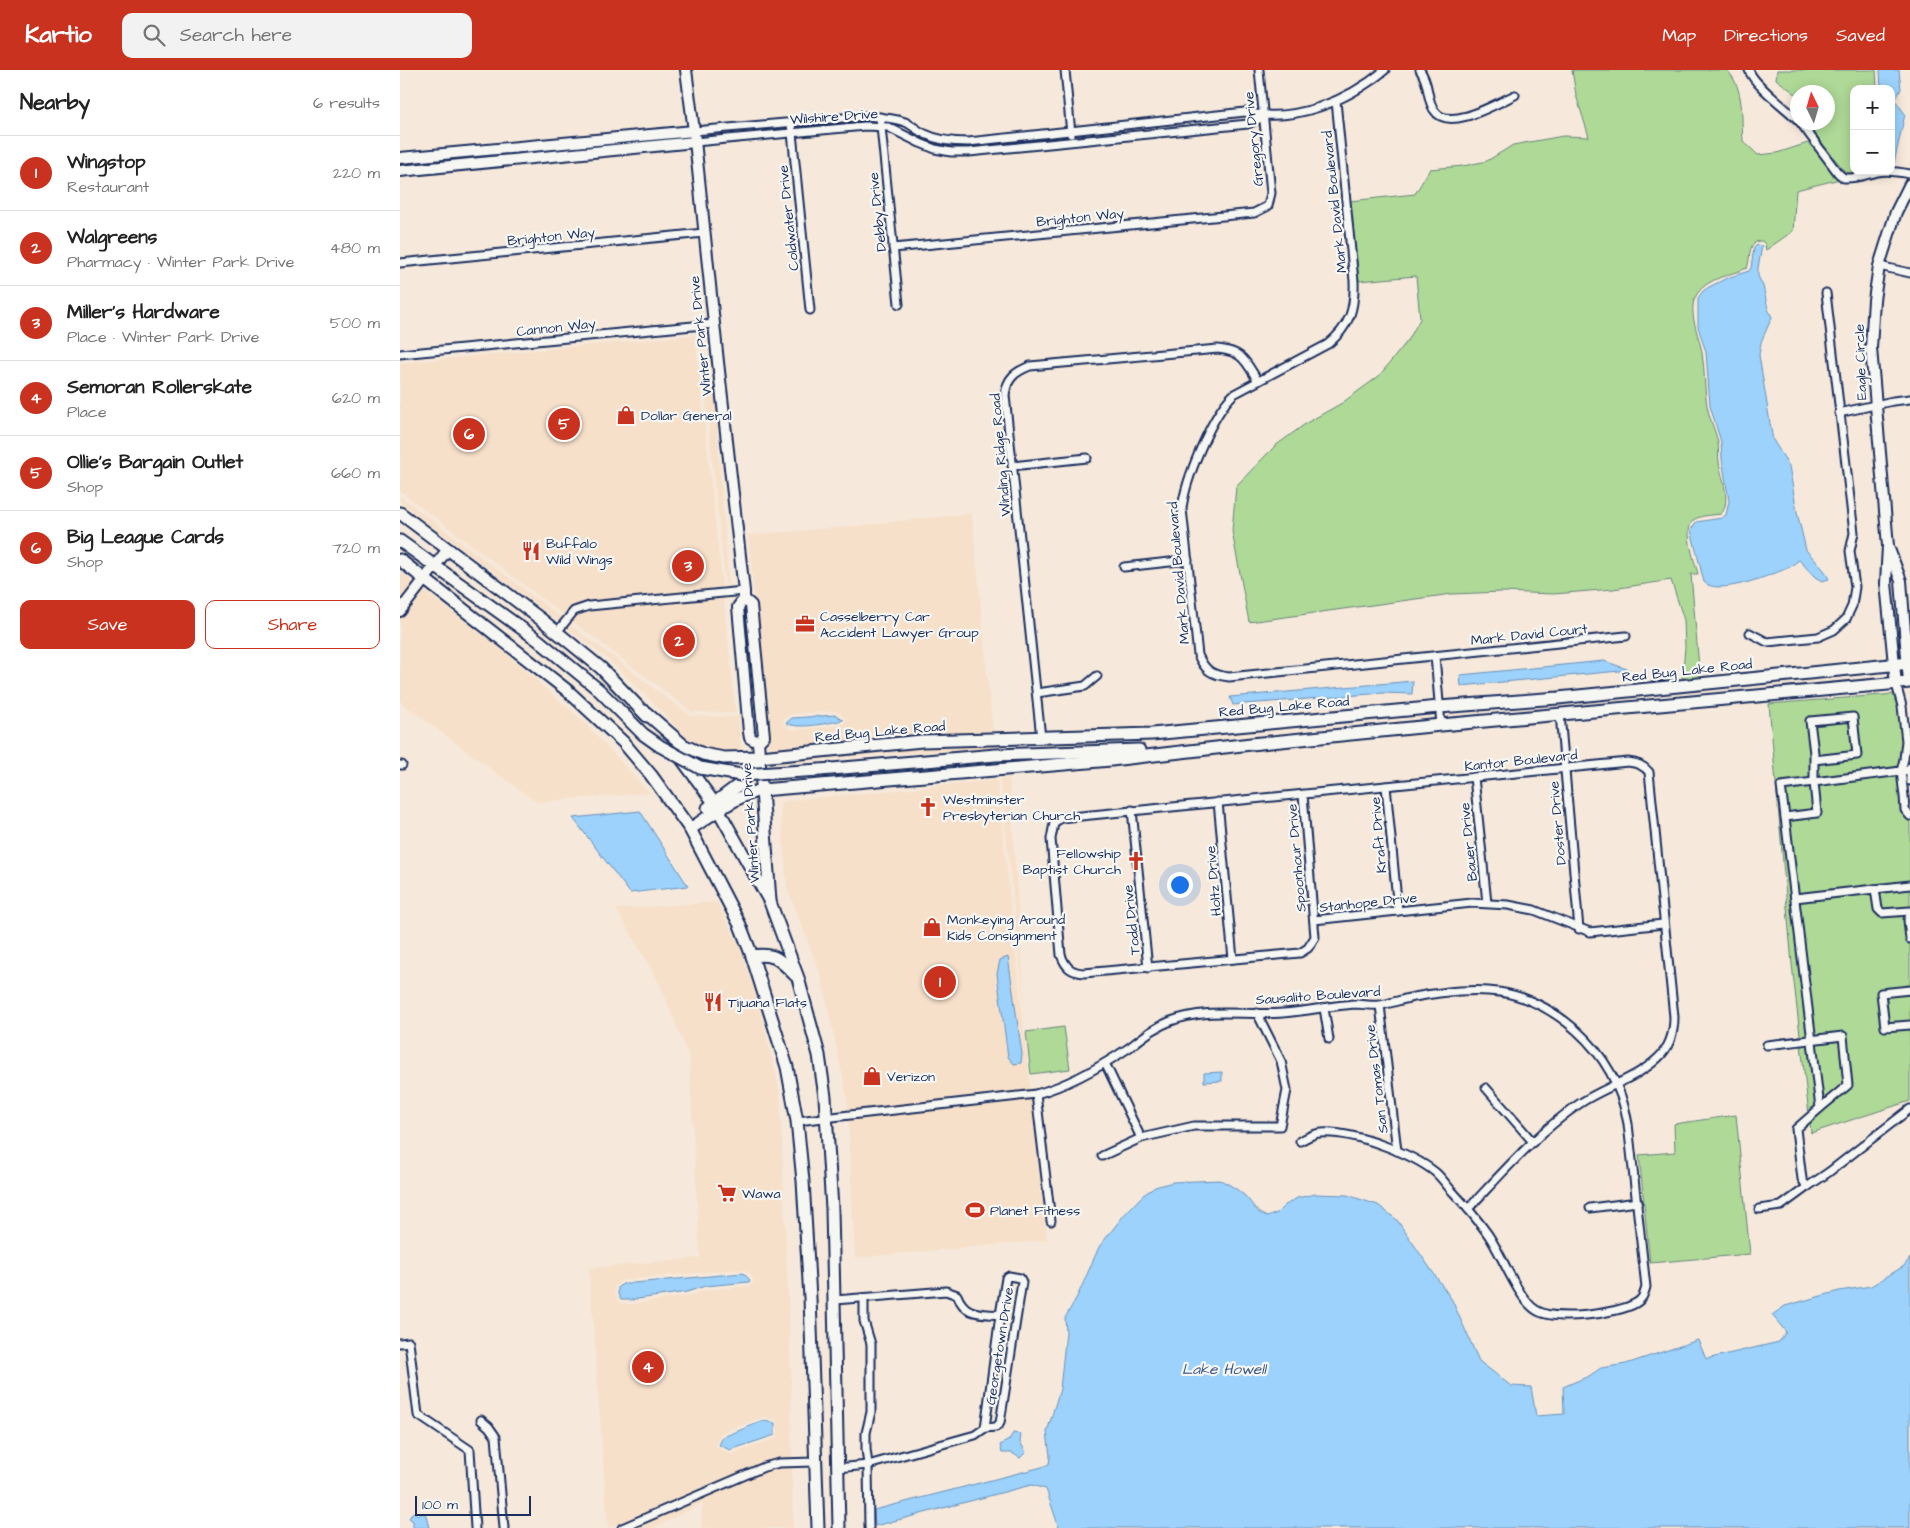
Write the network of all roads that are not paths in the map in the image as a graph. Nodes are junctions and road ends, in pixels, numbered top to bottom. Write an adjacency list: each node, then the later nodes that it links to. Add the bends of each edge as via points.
1 (686, 70): 16 (street, Winter Park Drive)
2 (1065, 70): 14 (street)
3 (1258, 70): 10 (street, Gregory Drive)
4 (1385, 70): 8 (street, Wilshire Drive)
5 (1420, 70): 7 (street, via 1434,110 1451,120)
6 (1749, 70): 9 (street, via 1751,77)
7 (1515, 95)
8 (1336, 100): 10 (street, Wilshire Drive, via 1294,114); 39 (street, Mark David Boulevard, via 1354,281 1351,312 1340,334 1328,344)
9 (1790, 113)
10 (1263, 116): 14 (street, Wilshire Drive, via 1245,112); 19 (street, Wilshire Drive, via 1248,124); 28 (street, Gregory Drive, via 1271,193)
11 (880, 117): 12 (street, Wilshire Drive); 13 (street, Debby Drive); 14 (street, Wilshire Drive, via 908,123 924,134 952,142)
12 (791, 123): 16 (street, Wilshire Drive); 17 (street, Coldwater Drive)
13 (880, 127): 17 (street, Wilshire Drive); 19 (street, Wilshire Drive, via 888,127 920,143 951,152); 30 (street, Debby Drive)
14 (1071, 130): 19 (street)
15 (1806, 130): 26 (street, via 1844,178 1864,177 1877,172)
16 (694, 131): 18 (street, Wilshire Drive); 20 (street, Winter Park Drive)
17 (792, 133): 20 (street, Wilshire Drive); 36 (street, Coldwater Drive)
18 (584, 140): 21 (street); 22 (street, Wilshire Drive)
19 (1072, 141)
20 (695, 142): 21 (street, Wilshire Drive); 29 (street, Winter Park Drive)
21 (586, 153): 24 (street, Wilshire Drive)
22 (418, 156): 23 (street, Wilshire Drive); 24 (street)
23 (400, 158)
24 (420, 170): 25 (street, Wilshire Drive)
25 (400, 172)
26 (1910, 174)
27 (1910, 184): 32 (street, Eagle Circle, via 1896,212)
28 (1268, 206): 30 (street, Brighton Way, via 1254,213)
29 (704, 233): 31 (street, Brighton Way); 37 (street, Winter Park Drive)
30 (893, 248): 35 (street, Debby Drive)
31 (400, 263)
32 (1880, 266): 33 (street); 41 (street, Eagle Circle, via 1872,322 1871,366)
33 (1910, 273)
34 (1826, 293): 42 (street)
35 (899, 304)
36 (810, 310)
37 (714, 324): 38 (street, Cannon Way); 54 (street, Winter Park Drive)
38 (400, 354)
39 (1258, 381): 44 (street, Winding Ridge Road, via 1238,354 1218,349 1030,366 1012,376 1005,395); 50 (street, Mark David Boulevard, via 1224,403 1184,493 1182,509)
40 (1910, 399): 41 (street)
41 (1875, 404): 42 (street); 47 (street, Eagle Circle)
42 (1839, 413): 57 (street, via 1854,533 1850,551 1855,587 1852,606 1846,619 1834,630 1818,637 1767,642)
43 (1087, 458): 44 (street)
44 (1012, 466): 66 (street, Winding Ridge Road)
45 (400, 513): 48 (main road)
46 (400, 541): 51 (main road)
47 (1888, 546): 60 (street, Eagle Circle, via 1901,581); 61 (street, Eagle Circle, via 1886,583)
48 (448, 549): 51 (street); 56 (main road)
49 (400, 560): 53 (main road)
50 (1188, 560): 52 (street); 59 (street, Mark David Boulevard, via 1198,655 1207,671 1216,675 1229,677)
51 (436, 565): 53 (street); 72 (main road, bridge, via 538,640 599,690 643,734 700,768 742,775 987,756)
52 (1124, 567)
53 (425, 579): 55 (street); 88 (main road, via 568,691 629,749)
54 (744, 595): 56 (street, via 589,606 574,611); 73 (street, Winter Park Drive, via 738,607 743,673 750,738 758,742)
55 (400, 611)
56 (557, 632): 68 (main road, via 602,668)
57 (1750, 633)
58 (1626, 636): 59 (street, Mark David Court)
59 (1434, 656): 67 (street)
60 (1908, 663): 61 (main road, Red Bug Lake Road); 64 (street, Eagle Circle)
61 (1894, 665): 63 (street, Eagle Circle); 65 (main road, Red Bug Lake Road)
62 (1097, 676): 66 (street, via 1085,686)
63 (1896, 684): 64 (main road); 69 (main road); 76 (street, via 1902,706)
64 (1910, 684)
65 (1662, 688): 67 (main road, Red Bug Lake Road); 69 (main road, via 1652,694 1576,702)
66 (1037, 694): 71 (street, Winding Ridge Road)
67 (1439, 707): 70 (street); 71 (main road, Red Bug Lake Road, via 1152,734)
68 (644, 712): 73 (main road, Red Bug Lake Road, via 683,745 704,754 724,758); 84 (main road)
69 (1560, 714): 70 (main road); 75 (street, Doster Drive)
70 (1441, 725): 72 (main road)
71 (1041, 738): 73 (main road, Red Bug Lake Road, via 922,741)
72 (1251, 744): 81 (main road, via 1111,760)
73 (760, 757): 81 (street, Winter Park Drive); 84 (main road, via 740,784)
74 (1814, 760): 74 (street, via 1810,721 1853,717 1857,755); 79 (street)
75 (1564, 769): 77 (street, Kantor Boulevard); 97 (street, Kantor Boulevard, via 1628,762 1644,766 1649,772); 98 (street, Doster Drive)
76 (1907, 769): 78 (street); 79 (street); 86 (street, via 1905,810)
77 (1474, 777): 80 (street, Kantor Boulevard); 93 (street, Bauer Drive)
78 (1910, 781)
79 (1814, 782): 87 (street, via 1817,813); 87 (street, via 1781,786)
80 (1386, 786): 82 (street, Kantor Boulevard); 94 (street, Kraft Drive)
81 (762, 790): 84 (main road); 92 (main road, Winter Park Drive)
82 (1303, 795): 83 (street, Kantor Boulevard); 96 (street, Spoonhour Drive)
83 (1218, 802): 85 (street, Kantor Boulevard); 101 (street, Holtz Drive)
84 (716, 807): 88 (main road); 92 (main road)
85 (1132, 810): 102 (street, Todd Drive); 103 (street, Kantor Boulevard, via 1071,815 1054,823 1051,839 1062,955)
86 (1910, 816)
87 (1785, 817): 91 (street)
88 (688, 826): 100 (main road, via 722,887)
89 (1910, 885): 90 (street)
90 (1875, 889): 91 (street); 95 (street, via 1878,909 1882,913)
91 (1795, 898): 111 (street)
92 (770, 902): 104 (main road)
93 (1488, 904): 94 (street, Stanhope Drive); 98 (street, Stanhope Drive, via 1534,910)
94 (1398, 911): 96 (street, Stanhope Drive)
95 (1910, 913): 99 (street)
96 (1314, 920): 101 (street, Stanhope Drive, via 1315,937 1312,944 1300,953)
97 (1664, 924): 98 (street, Stanhope Drive, via 1590,932); 114 (street, Kantor Boulevard, via 1674,1017 1671,1038 1660,1058)
98 (1579, 928)
99 (1910, 939)
100 (752, 956): 104 (main road, via 768,954); 120 (main road, via 787,1067)
101 (1233, 959): 102 (street, Stanhope Drive)
102 (1148, 968): 103 (street, Stanhope Drive, via 1084,973)
103 (1068, 969)
104 (798, 978): 119 (main road, via 819,1055)
105 (1910, 990): 109 (street, via 1881,993 1885,1027)
106 (1380, 1005): 107 (street, Sausalito Boulevard); 114 (street, Sausalito Boulevard, via 1469,990 1527,998 1591,1043); 124 (street, San Tomas Drive)
107 (1324, 1008): 108 (street, Sausalito Boulevard); 110 (street)
108 (1257, 1013): 113 (street, Sausalito Boulevard, via 1191,1014 1147,1033); 121 (street, via 1281,1061 1287,1090 1280,1126 1194,1126)
109 (1910, 1025)
110 (1329, 1039)
111 (1811, 1040): 112 (street); 117 (street); 117 (street, via 1842,1036 1848,1085)
112 (1768, 1045)
113 (1105, 1063): 116 (street, Sausalito Boulevard, via 1054,1089); 121 (street)
114 (1616, 1084): 123 (street, Kantor Boulevard, via 1581,1103); 127 (street, Sausalito Boulevard, via 1625,1103)
115 (1486, 1088): 123 (street)
116 (1036, 1094): 119 (street, Sausalito Boulevard); 131 (street)
117 (1820, 1108): 126 (street, via 1796,1129 1802,1179)
118 (1910, 1109): 126 (street)
119 (827, 1117): 120 (street, Sausalito Boulevard); 133 (main road)
120 (797, 1121): 138 (main road, via 810,1298)
121 (1141, 1138): 125 (street)
122 (1300, 1141): 124 (street, via 1320,1133 1369,1141)
123 (1533, 1142): 129 (street, Kantor Boulevard)
124 (1397, 1151): 129 (street, via 1436,1173)
125 (1102, 1156)
126 (1808, 1187): 130 (street, via 1781,1206)
127 (1638, 1202): 128 (street); 129 (street, Sausalito Boulevard, via 1646,1287 1642,1298 1616,1310 1559,1316 1536,1310 1525,1299 1488,1234)
128 (1590, 1208)
129 (1468, 1209)
130 (1759, 1209)
131 (1051, 1220)
132 (864, 1298): 133 (street, Georgetown Drive); 134 (street, Georgetown Drive, via 946,1291 957,1295 961,1305 969,1311); 139 (street, via 864,1321 871,1344 871,1412 866,1433)
133 (836, 1300): 140 (main road)
134 (1000, 1315): 137 (street, Georgetown Drive); 137 (street, Georgetown Drive, via 1006,1278 1020,1278 1022,1282 1000,1423 996,1427)
135 (400, 1343): 141 (street, via 409,1342 418,1415 470,1450)
136 (481, 1420): 142 (street, via 496,1436)
137 (985, 1428): 139 (street, Georgetown Drive, via 975,1435)
138 (815, 1462): 143 (street, via 779,1463 764,1467); 144 (main road)
139 (868, 1465): 140 (street, Georgetown Drive); 146 (street)
140 (838, 1468): 145 (main road)
141 (474, 1528)
142 (504, 1528)
143 (622, 1528)
144 (818, 1528)
145 (839, 1528)
146 (869, 1528)

